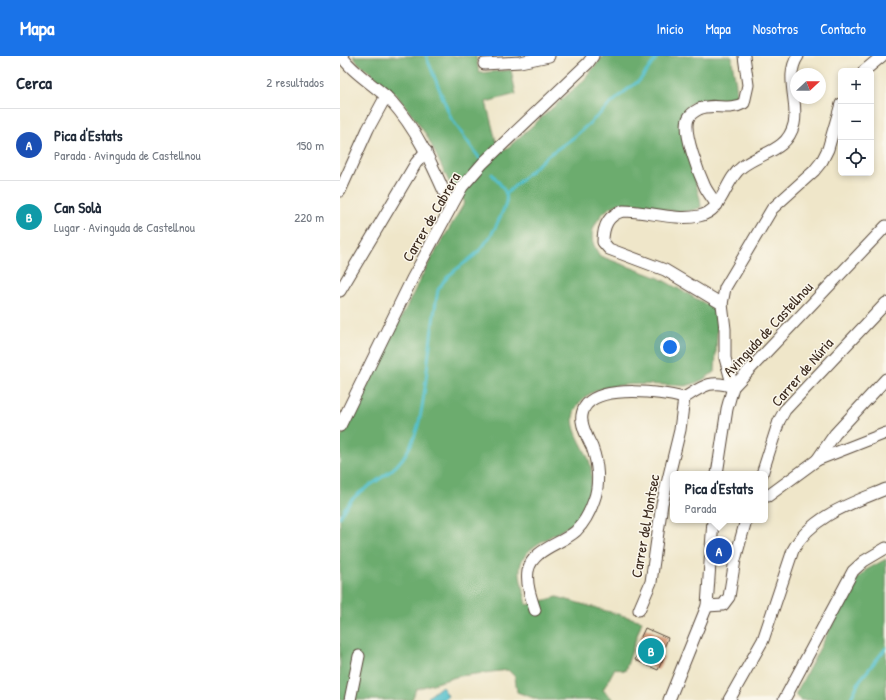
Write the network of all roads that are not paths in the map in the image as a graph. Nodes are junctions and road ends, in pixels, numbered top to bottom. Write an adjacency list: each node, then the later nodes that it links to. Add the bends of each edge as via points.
1 (341, 56): 9 (street, via 350,67)
2 (549, 56): 7 (street, via 520,62)
3 (593, 56): 14 (street, Carrer de Cabrera, via 588,64 483,163 462,187)
4 (744, 56): 13 (street, via 748,85 746,100 738,106 729,108 705,107 691,114 688,120 699,172 705,188)
5 (798, 56): 13 (street, via 792,72 794,122 787,140 780,147 742,166)
6 (882, 56): 8 (street)
7 (484, 64)
8 (868, 68)
9 (386, 96): 11 (street, via 413,129); 12 (street)
10 (838, 114): 17 (street, via 822,162 772,209 734,271)
11 (426, 151): 14 (street); 16 (street, via 416,163)
12 (340, 190)
13 (717, 205): 17 (street, via 709,213 689,218 633,211 615,213 605,225 603,242 604,246 616,253 665,270)
14 (451, 207): 22 (street, Carrer de Cabrera, via 412,279)
15 (886, 226): 20 (street, Avinguda de Castellnou)
16 (340, 290)
17 (722, 304): 20 (street, via 725,358)
18 (886, 304): 28 (street, Carrer de Núria, via 786,410 779,421)
19 (886, 379): 24 (street, via 835,434)
20 (733, 387): 21 (street, via 721,382 710,384); 27 (street, Avinguda de Castellnou)
21 (684, 398): 25 (street, Carrer del Montsec, via 680,430); 35 (street, via 658,392 629,392 595,398 587,404 581,420 594,454 598,491 584,521 575,532 543,551 530,565 528,580)
22 (340, 426)
23 (886, 433): 24 (street)
24 (817, 460): 30 (street)
25 (670, 471)
26 (670, 471): 36 (street, Carrer del Montsec, via 662,504 651,582)
27 (717, 471)
28 (763, 471)
29 (886, 489): 40 (street, via 839,510 808,529 799,538 763,640)
30 (768, 496)
31 (713, 523): 34 (street)
32 (745, 523): 34 (street, via 735,560 729,597 723,605)
33 (886, 548): 41 (street, via 867,558 853,572)
34 (707, 606): 39 (street)
35 (535, 610)
36 (639, 610)
37 (359, 656): 38 (street)
38 (350, 700)
39 (669, 700)
40 (729, 700)
41 (784, 700)

